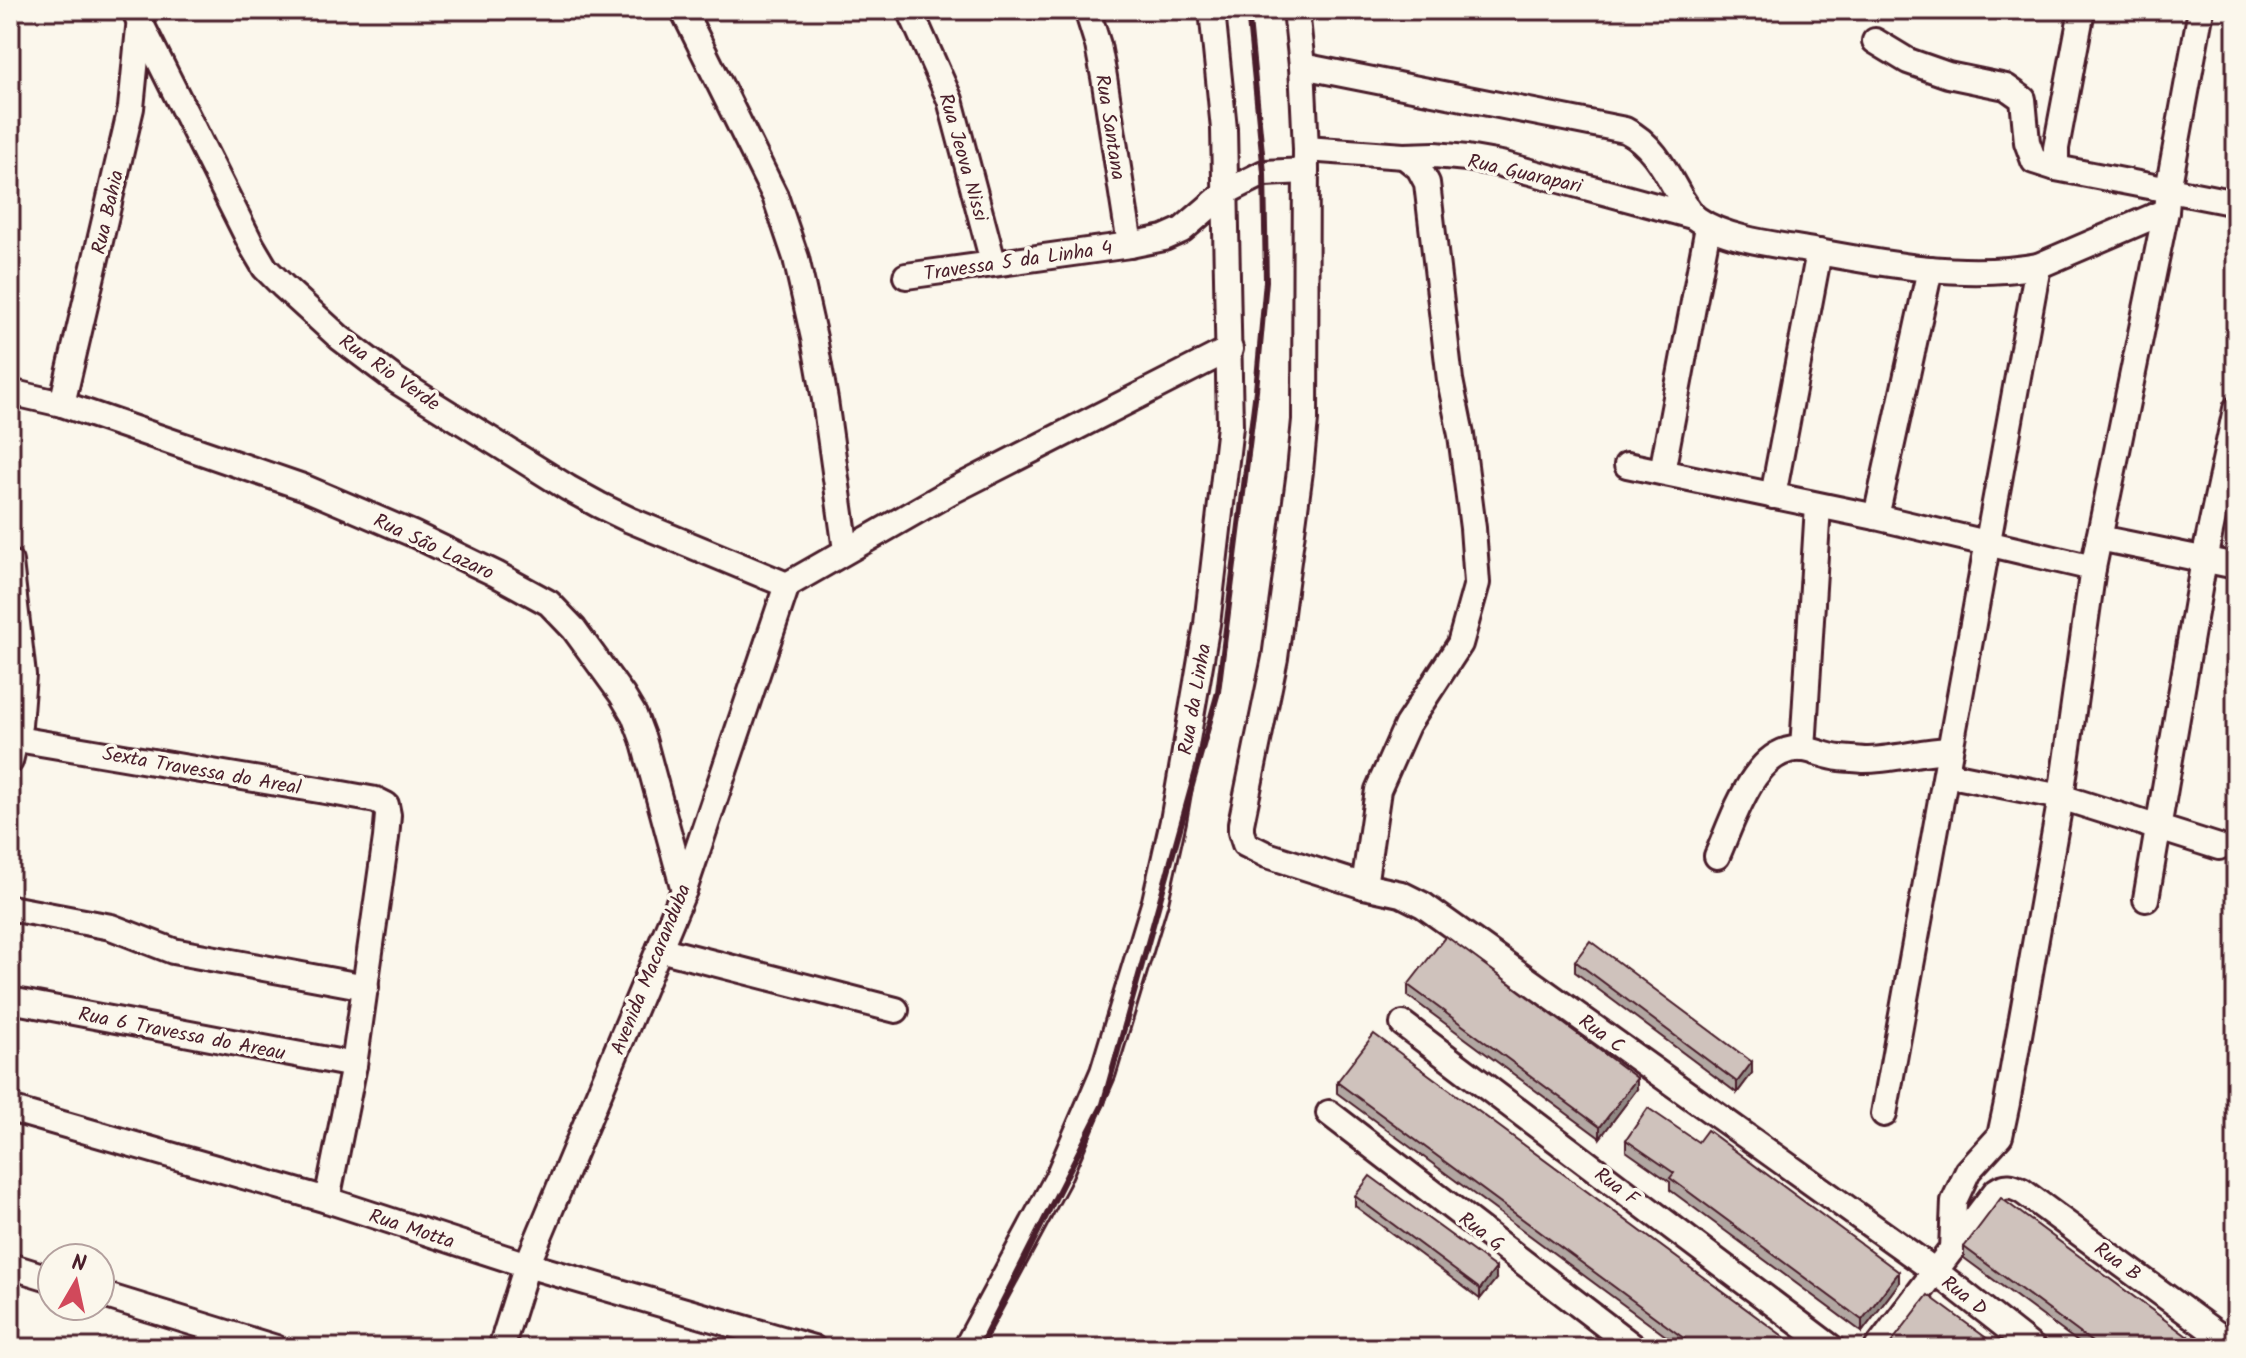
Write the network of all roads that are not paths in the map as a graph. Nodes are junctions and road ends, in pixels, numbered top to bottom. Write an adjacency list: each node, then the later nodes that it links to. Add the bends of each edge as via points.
1 (683, 10): 35 (street, via 775,196 796,258 825,400)
2 (910, 10): 20 (street, Rua Jeova Nissi, via 950,100)
3 (1087, 10): 18 (street, Rua Santana, via 1104,77)
4 (1212, 10): 14 (street, Rua da Linha)
5 (1296, 10): 10 (street)
6 (2082, 10): 13 (street)
7 (2201, 10): 15 (street)
8 (137, 14): 26 (street, Rua Bahia, via 131,108); 40 (street, Rua Rio Verde, via 265,268 340,338 397,381 568,488 630,520)
9 (1875, 41): 13 (street, via 1908,61 2006,87 2023,99 2034,161)
10 (1302, 66): 12 (street); 17 (street, via 1625,130 1653,151)
11 (1404, 156): 12 (street, Rua Guarapari); 17 (street, Rua Guarapari, via 1485,161); 49 (street, via 1427,183 1477,583 1460,644 1407,725 1378,790)
12 (1306, 160): 14 (street, Rua Guarapari); 49 (street, Rua C, via 1302,447 1275,658 1241,832 1245,844 1267,855)
13 (2056, 168): 15 (street)
14 (1226, 192): 18 (street, Travessa 5 da Linha 4, via 1182,230); 24 (street, Rua da Linha)
15 (2167, 200): 16 (street); 21 (street, Rua Guarapari); 33 (street)
16 (2236, 203)
17 (1700, 221): 19 (street, Rua Guarapari); 29 (street)
18 (1130, 245): 20 (street, Travessa 5 da Linha 4)
19 (1819, 252): 22 (street, Rua Guarapari); 30 (street)
20 (993, 262): 23 (street, Travessa 5 da Linha 4)
21 (2038, 266): 22 (street, Rua Guarapari); 34 (street)
22 (1930, 269): 32 (street)
23 (906, 276)
24 (1230, 349): 35 (street); 73 (street, Rua da Linha, via 1230,426 1207,624 1158,891 1098,1084 1057,1179)
25 (10, 392): 26 (street, Rua São Lazaro)
26 (62, 404): 50 (street, Rua São Lazaro, via 303,487 413,534 549,603 574,629 634,715)
27 (2236, 409): 36 (street)
28 (1627, 465): 29 (street)
29 (1662, 472): 30 (street)
30 (1773, 496): 31 (street)
31 (1818, 506): 32 (street); 43 (street)
32 (1876, 517): 34 (street)
33 (2099, 538): 36 (street); 39 (street)
34 (1988, 545): 39 (street); 44 (street)
35 (846, 550): 40 (street)
36 (2204, 560): 38 (street); 46 (street)
37 (10, 562): 41 (street)
38 (2236, 566)
39 (2093, 568): 45 (street)
40 (787, 585): 50 (street, Avenida Macaranduba)
41 (17, 674): 42 (street)
42 (14, 737): 54 (street, Sexta Travessa do Areal, via 386,805)
43 (1803, 749): 44 (street, via 1866,760 1917,752); 48 (street, via 1768,760 1748,787)
44 (1948, 762): 45 (street); 61 (street)
45 (2061, 797): 46 (street); 63 (street, via 2000,1136 1968,1171 1957,1193)
46 (2158, 828): 47 (street); 51 (street)
47 (2219, 847)
48 (1717, 856)
49 (1364, 886): 66 (street, Rua C, via 1423,905)
50 (684, 890): 53 (street, Avenida Macaranduba)
51 (2146, 899)
52 (10, 908): 54 (street, via 111,927 173,951)
53 (659, 949): 56 (street); 64 (street, Avenida Macaranduba)
54 (366, 987): 58 (street)
55 (10, 1000): 58 (street, Rua 6 Travessa do Areau)
56 (896, 1010)
57 (1403, 1024): 75 (street, Rua F)
58 (354, 1065): 62 (street)
59 (10, 1109): 62 (street, Rua Motta)
60 (1329, 1113): 74 (street, Rua G)
61 (1884, 1114)
62 (327, 1200): 64 (street, Rua Motta)
63 (1952, 1249): 66 (street); 69 (street, Rua B, via 1996,1191 2011,1186)
64 (527, 1265): 71 (street, Avenida Macaranduba); 72 (street, Rua Motta)
65 (10, 1266): 67 (street)
66 (1935, 1271): 76 (street); 77 (street, Rua D)
67 (36, 1274)
68 (116, 1299): 70 (street)
69 (2221, 1344)
70 (276, 1348)
71 (501, 1348)
72 (813, 1348)
73 (966, 1348)
74 (1635, 1348)
75 (1832, 1348)
76 (1877, 1348)
77 (2033, 1348)

